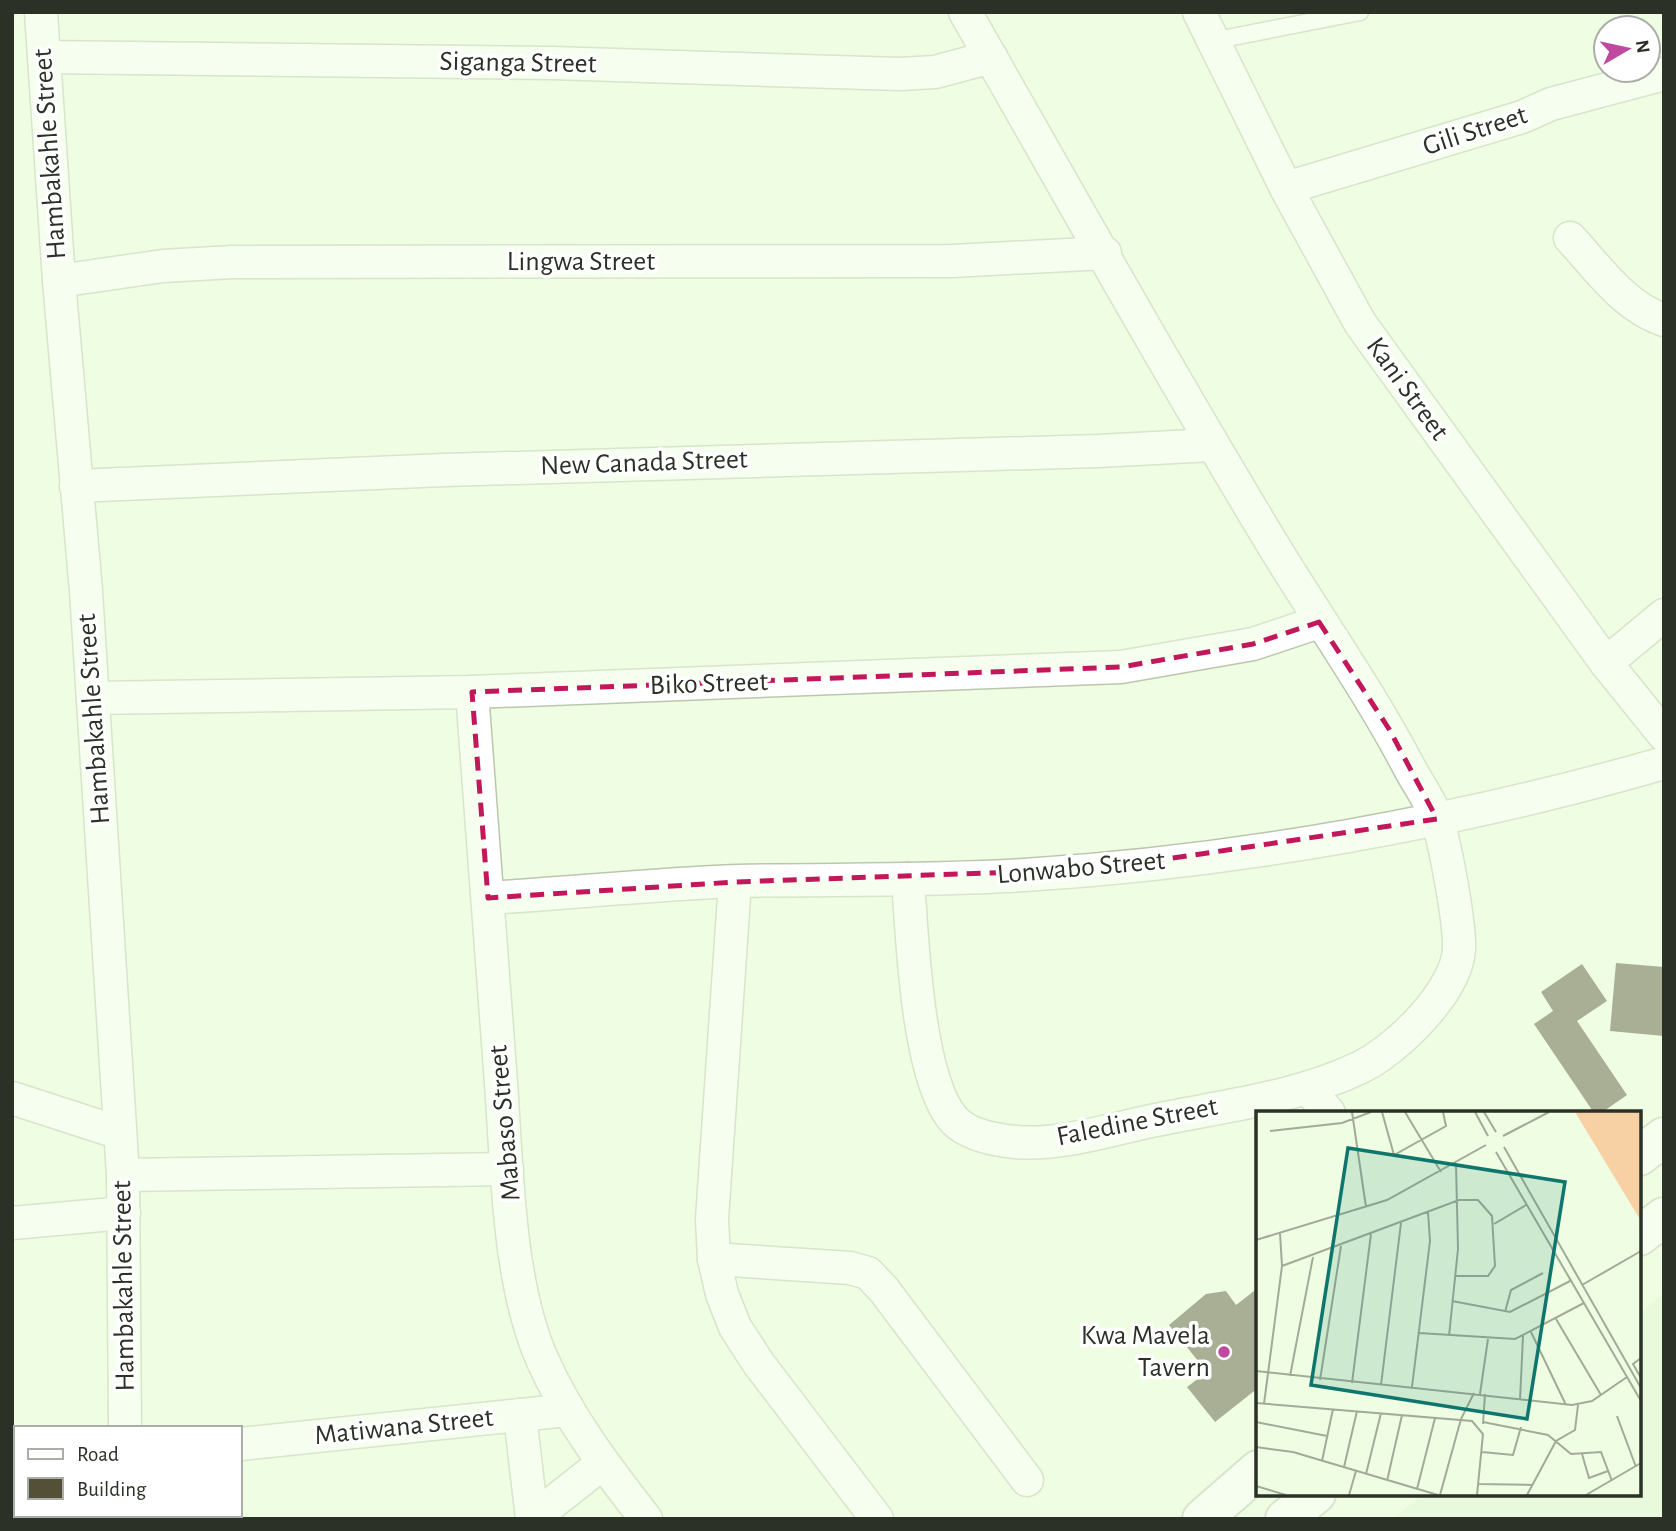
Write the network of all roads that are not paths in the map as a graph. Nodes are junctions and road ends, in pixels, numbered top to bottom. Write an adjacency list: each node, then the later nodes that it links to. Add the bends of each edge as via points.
1 (41, 12): 6 (street, Hambakahle Street)
2 (965, 12): 7 (street, Faledine Street)
3 (1199, 12): 5 (street, Kani Street)
4 (1360, 12): 5 (lane)
5 (1213, 41): 9 (street, Kani Street)
6 (44, 57): 7 (street, Siganga Street, via 552,63 900,74 945,70); 12 (street, Hambakahle Street)
7 (990, 57): 11 (street, Faledine Street)
8 (1664, 74): 9 (street, Gili Street, via 1551,104 1522,117)
9 (1286, 188): 18 (street, Kani Street, via 1360,323)
10 (1570, 237): 13 (street, via 1628,299 1648,315)
11 (1105, 253): 12 (street, Lingwa Street, via 951,261 233,262 163,266); 14 (street, Faledine Street)
12 (59, 281): 15 (street, Hambakahle Street)
13 (1664, 320)
14 (1212, 445): 15 (street, New Canada Street); 17 (street, Faledine Street)
15 (76, 486): 20 (street, Hambakahle Street)
16 (1664, 615): 18 (street)
17 (1319, 622): 19 (street, Biko Street, via 1253,644 1121,667); 23 (street, Faledine Street, via 1389,729)
18 (1606, 663): 21 (street, Kani Street)
19 (472, 692): 20 (street, Biko Street); 26 (street, Mabaso Street)
20 (93, 698): 30 (street, Hambakahle Street)
21 (1664, 735)
22 (1664, 762): 23 (street, Lonwabo Street)
23 (1437, 819): 24 (street, Lonwabo Street, via 1287,845 1099,869); 27 (street, Faledine Street, via 1454,899 1459,951 1446,990 1411,1029 1363,1066)
24 (908, 879): 25 (street, Lonwabo Street); 27 (street, Faledine Street, via 930,1064 941,1100 956,1123 981,1136 1018,1142 1068,1138)
25 (735, 881): 26 (street, Lonwabo Street); 39 (street, via 712,1219)
26 (488, 898): 33 (street, Mabaso Street)
27 (1308, 1088): 29 (street)
28 (12, 1098): 30 (street)
29 (1327, 1111)
30 (120, 1133): 34 (street, Hambakahle Street)
31 (1664, 1137): 32 (main road)
32 (1641, 1154)
33 (507, 1169): 34 (street); 40 (street, Mabaso Street, via 529,1322)
34 (123, 1175): 35 (street, Hambakahle Street)
35 (124, 1213): 37 (street); 42 (street, Hambakahle Street)
36 (1664, 1217): 38 (main road)
37 (12, 1223)
38 (1641, 1234)
39 (714, 1259): 46 (street, via 868,1273); 50 (street, via 735,1327)
40 (568, 1410): 41 (street, Matiwana Street); 44 (street, Mabaso Street)
41 (520, 1415): 43 (street, Matiwana Street); 48 (street)
42 (125, 1426)
43 (242, 1444)
44 (603, 1463): 48 (street); 49 (street, Mabaso Street)
45 (1256, 1472): 51 (main road)
46 (1027, 1480)
47 (1314, 1496): 52 (main road)
48 (532, 1519)
49 (646, 1519)
50 (877, 1519)
51 (1202, 1519)
52 (1285, 1519)

